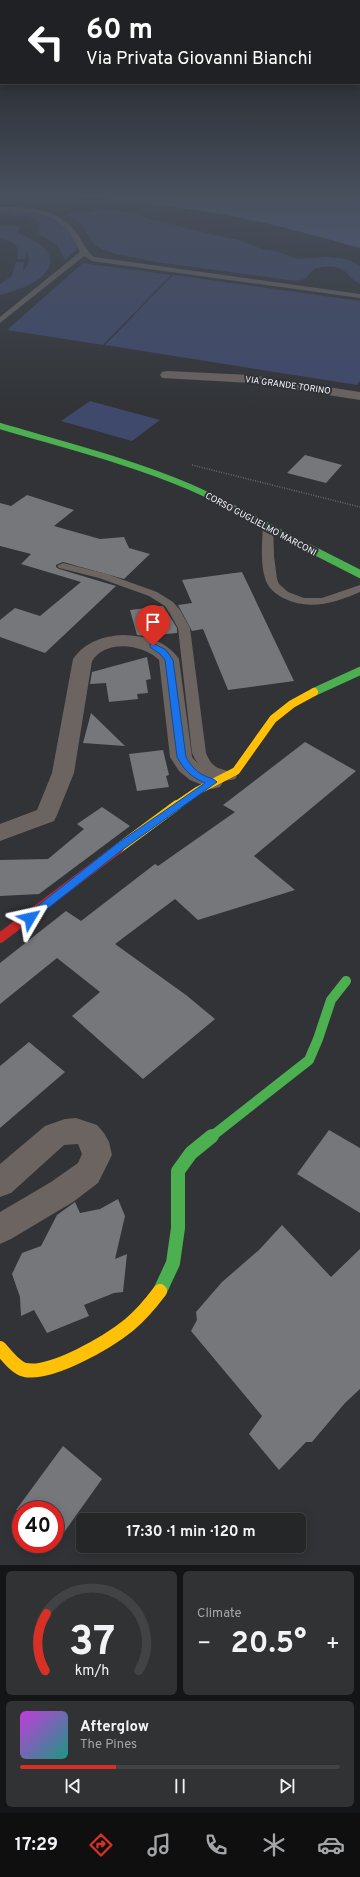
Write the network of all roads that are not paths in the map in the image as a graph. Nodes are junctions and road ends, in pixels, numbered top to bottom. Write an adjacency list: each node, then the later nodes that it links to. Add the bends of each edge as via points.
1 (66, 267): 4 (lane)
2 (150, 267): 3 (lane)
3 (360, 296)
4 (0, 321)
5 (167, 375): 6 (street, VIA GRANDE TORINO, via 251,379)
6 (360, 396)
7 (0, 426): 8 (street, CORSO GUGLIELMO MARCONI, via 144,469 225,503)
8 (268, 526): 10 (street, CORSO GUGLIELMO MARCONI); 11 (lane, via 272,583 280,591 304,602 320,603 337,599)
9 (63, 566): 13 (lane, via 134,587 153,594 169,604 184,628 199,753 203,764 221,776)
10 (360, 574)
11 (360, 588)
12 (360, 671): 13 (street, via 295,701 278,714 260,733 245,760)
13 (221, 779): 14 (street, via 198,777 181,757 169,660 163,652 147,644 127,640 112,642 89,652 83,660 72,711 64,769 46,815); 15 (street, via 118,848 40,911)
14 (0, 833)
15 (0, 938)
16 (346, 981): 19 (street, via 334,991 326,1006 317,1045 309,1060 191,1153 178,1171 178,1228 173,1263 159,1292 129,1325 92,1349 36,1371 23,1370)
17 (0, 1183): 18 (street, via 55,1135 76,1131 87,1134 94,1142 97,1155 88,1173 62,1192)
18 (0, 1229)
19 (0, 1348)

